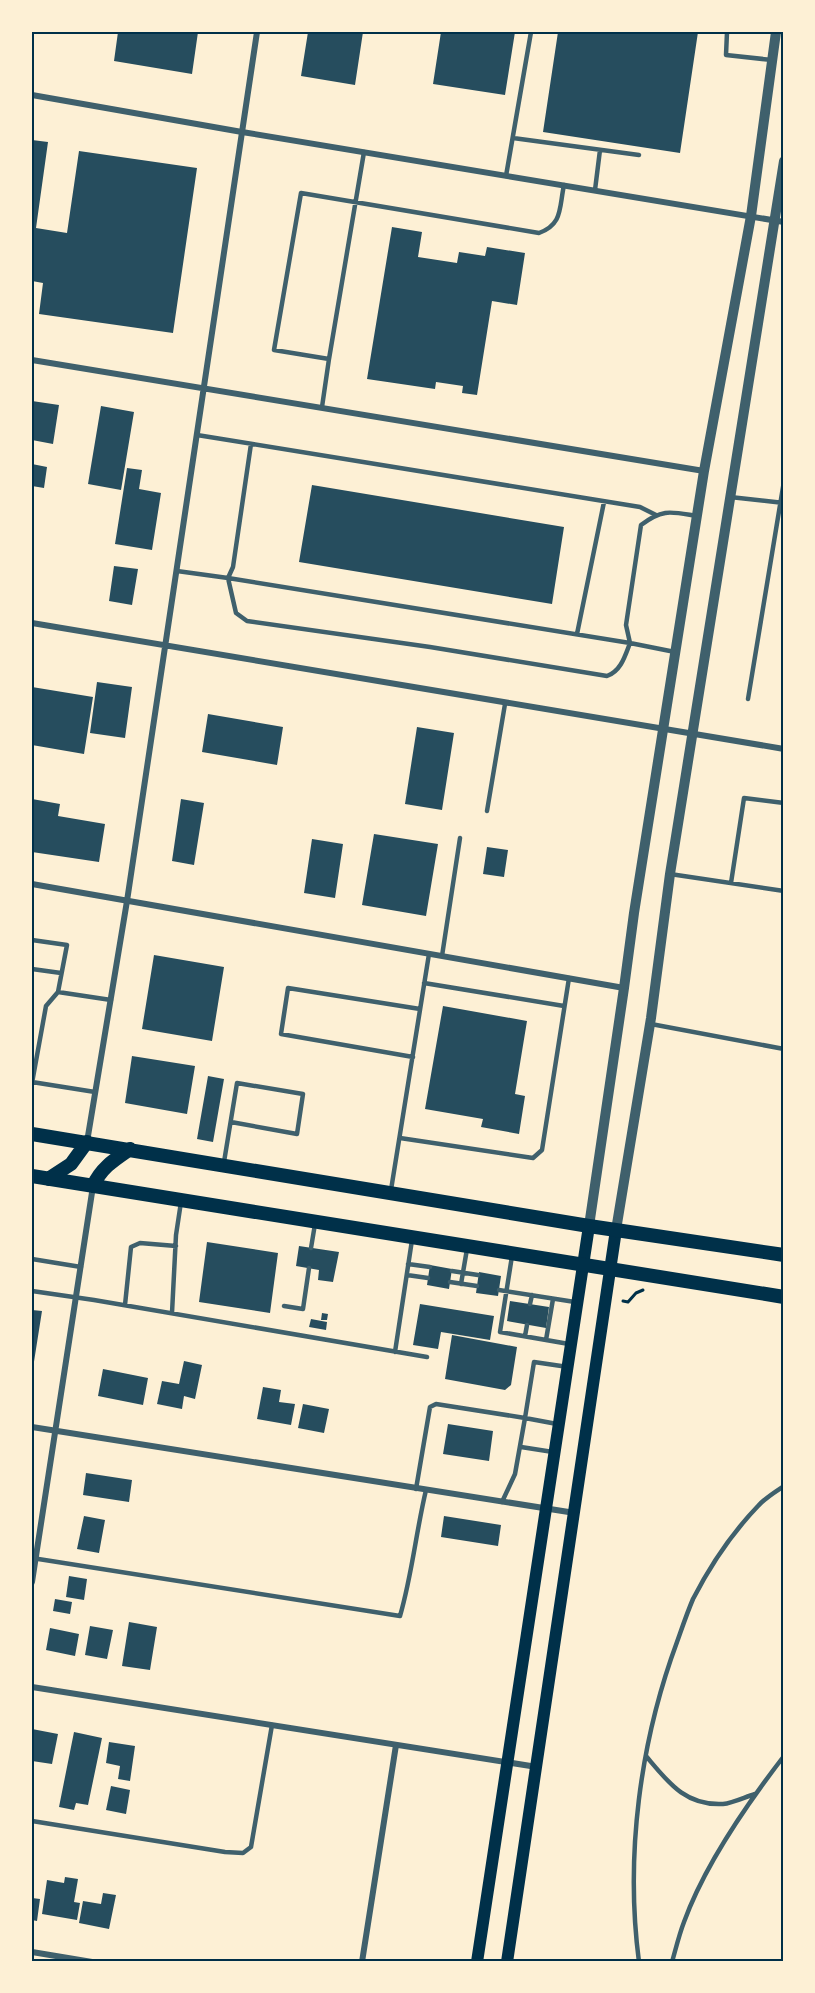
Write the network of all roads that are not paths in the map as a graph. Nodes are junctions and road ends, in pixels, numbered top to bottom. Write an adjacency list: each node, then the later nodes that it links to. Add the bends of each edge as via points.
1 (258, 32): 7 (street)
2 (531, 32): 8 (lane)
3 (727, 32): 5 (lane, via 726,55)
4 (776, 32): 5 (street)
5 (772, 60): 17 (street)
6 (32, 95): 7 (street)
7 (242, 132): 10 (street); 21 (street)
8 (513, 138): 9 (lane); 13 (lane)
9 (600, 150): 11 (lane); 15 (lane)
10 (364, 153): 13 (street); 16 (lane)
11 (639, 155)
12 (783, 161): 18 (street)
13 (506, 176): 14 (street)
14 (564, 185): 15 (street); 16 (lane, via 556,223 539,233)
15 (595, 190): 17 (street)
16 (355, 203): 19 (lane); 19 (lane, via 300,193 274,350)
17 (750, 216): 18 (street); 25 (street)
18 (779, 221): 27 (street)
19 (329, 359): 22 (lane)
20 (32, 360): 21 (street)
21 (204, 388): 22 (street); 23 (street)
22 (322, 407): 25 (street)
23 (197, 435): 24 (lane); 32 (street)
24 (251, 444): 28 (lane); 33 (lane, via 233,567)
25 (704, 471): 31 (street)
26 (783, 481): 29 (lane)
27 (730, 497): 29 (lane); 42 (street)
28 (604, 502): 30 (lane, via 640,507); 35 (lane)
29 (782, 503): 39 (lane)
30 (656, 515): 31 (lane, via 666,511); 36 (lane, via 641,525 626,625)
31 (697, 516): 38 (street)
32 (177, 571): 33 (lane); 37 (street)
33 (228, 578): 35 (lane); 36 (lane, via 236,614 247,621 607,676 615,674)
34 (32, 623): 37 (street)
35 (577, 634): 36 (lane)
36 (630, 644): 38 (lane)
37 (166, 647): 40 (street); 51 (street)
38 (675, 652): 41 (street)
39 (748, 699)
40 (505, 704): 41 (street); 45 (lane)
41 (663, 730): 42 (street); 59 (street)
42 (692, 735): 43 (street); 47 (street)
43 (783, 749)
44 (783, 803): 48 (lane, via 744,798)
45 (487, 811)
46 (460, 838): 54 (lane)
47 (670, 874): 48 (lane); 64 (street)
48 (731, 883): 50 (lane)
49 (32, 884): 51 (street)
50 (783, 891)
51 (127, 901): 53 (street); 61 (street)
52 (32, 940): 56 (lane, via 67,945)
53 (429, 954): 54 (street); 58 (lane)
54 (442, 956): 57 (street)
55 (32, 969): 56 (lane)
56 (61, 973): 60 (lane)
57 (569, 978): 59 (street); 62 (lane)
58 (424, 983): 62 (lane); 63 (lane)
59 (624, 988): 81 (street)
60 (58, 992): 61 (lane); 67 (lane, via 46,1006)
61 (111, 1000): 68 (street)
62 (564, 1006): 71 (lane, via 542,1150 533,1158)
63 (420, 1009): 66 (lane); 66 (lane, via 288,988 281,1034)
64 (650, 1024): 65 (lane); 82 (street)
65 (783, 1049)
66 (412, 1057): 71 (lane)
67 (32, 1082): 68 (lane)
68 (95, 1092): 72 (street)
69 (231, 1122): 69 (lane, via 237,1083 303,1094 297,1134); 74 (lane)
70 (32, 1134): 72 (main road)
71 (400, 1138): 78 (lane)
72 (87, 1142): 73 (main road); 76 (main road, via 71,1164)
73 (130, 1149): 74 (main road); 77 (main road, via 108,1165)
74 (223, 1165): 78 (main road)
75 (32, 1176): 76 (main road)
76 (48, 1179): 77 (main road)
77 (93, 1186): 79 (main road); 92 (street)
78 (391, 1193): 81 (main road)
79 (181, 1200): 80 (main road); 84 (lane)
80 (315, 1222): 83 (main road); 86 (lane)
81 (589, 1226): 82 (main road); 91 (main road)
82 (616, 1230): 88 (main road); 95 (main road)
83 (413, 1237): 85 (main road); 90 (lane)
84 (176, 1246): 115 (lane, via 140,1243 131,1247); 117 (lane)
85 (468, 1246): 87 (main road); 97 (lane)
86 (311, 1248)
87 (512, 1253): 91 (main road); 102 (lane)
88 (783, 1255)
89 (32, 1259): 92 (lane)
90 (408, 1264): 93 (lane); 98 (lane)
91 (584, 1264): 95 (main road); 113 (main road)
92 (81, 1267): 110 (street)
93 (430, 1267)
94 (309, 1268): 116 (lane, via 303,1309)
95 (610, 1269): 111 (main road); 136 (main road)
96 (452, 1271): 97 (lane)
97 (463, 1273): 99 (lane); 104 (lane)
98 (407, 1275): 100 (lane); 122 (lane)
99 (478, 1275)
100 (428, 1278)
101 (500, 1279): 102 (lane)
102 (508, 1280): 108 (lane)
103 (450, 1282): 104 (lane)
104 (461, 1284): 105 (lane)
105 (477, 1286)
106 (499, 1290): 108 (lane)
107 (32, 1291): 110 (lane)
108 (506, 1291): 109 (lane); 119 (lane, via 500,1332)
109 (531, 1295): 112 (lane); 114 (lane)
110 (77, 1297): 115 (lane); 128 (street)
111 (783, 1297)
112 (553, 1299): 113 (lane); 120 (lane)
113 (578, 1303): 121 (main road)
114 (530, 1304)
115 (124, 1305): 117 (lane)
116 (284, 1306)
117 (172, 1313): 122 (lane)
118 (527, 1325): 119 (lane)
119 (525, 1336): 120 (lane)
120 (546, 1340): 121 (lane)
121 (572, 1344): 124 (main road)
122 (395, 1352): 123 (lane)
123 (427, 1357)
124 (568, 1367): 125 (lane, via 534,1362); 126 (main road)
125 (525, 1418): 126 (lane); 129 (lane); 132 (lane, via 436,1404 430,1407)
126 (559, 1424): 130 (main road)
127 (32, 1426): 128 (street)
128 (57, 1431): 132 (street); 137 (street)
129 (521, 1447): 130 (lane); 134 (lane)
130 (555, 1452): 135 (main road)
131 (783, 1486): 143 (lane, via 759,1504 720,1553 692,1601 665,1676)
132 (416, 1488): 133 (street)
133 (426, 1490): 134 (street); 137 (lane, via 400,1616)
134 (502, 1503): 135 (street)
135 (546, 1509): 136 (street); 144 (main road)
136 (575, 1513): 145 (main road)
137 (33, 1558): 138 (street)
138 (32, 1582)
139 (32, 1687): 140 (street)
140 (272, 1725): 141 (street); 147 (lane, via 256,1825 251,1847 243,1853)
141 (396, 1745): 144 (street); 150 (street)
142 (783, 1755): 146 (lane)
143 (646, 1756): 146 (lane, via 672,1787 698,1802 724,1804); 153 (lane, via 635,1842 634,1922)
144 (507, 1762): 145 (street); 151 (main road)
145 (537, 1767): 152 (main road)
146 (755, 1794): 154 (lane, via 712,1864 685,1920)
147 (32, 1821)
148 (32, 1952): 149 (street)
149 (92, 1962)
150 (362, 1962)
151 (477, 1962)
152 (507, 1962)
153 (639, 1962)
154 (672, 1962)

